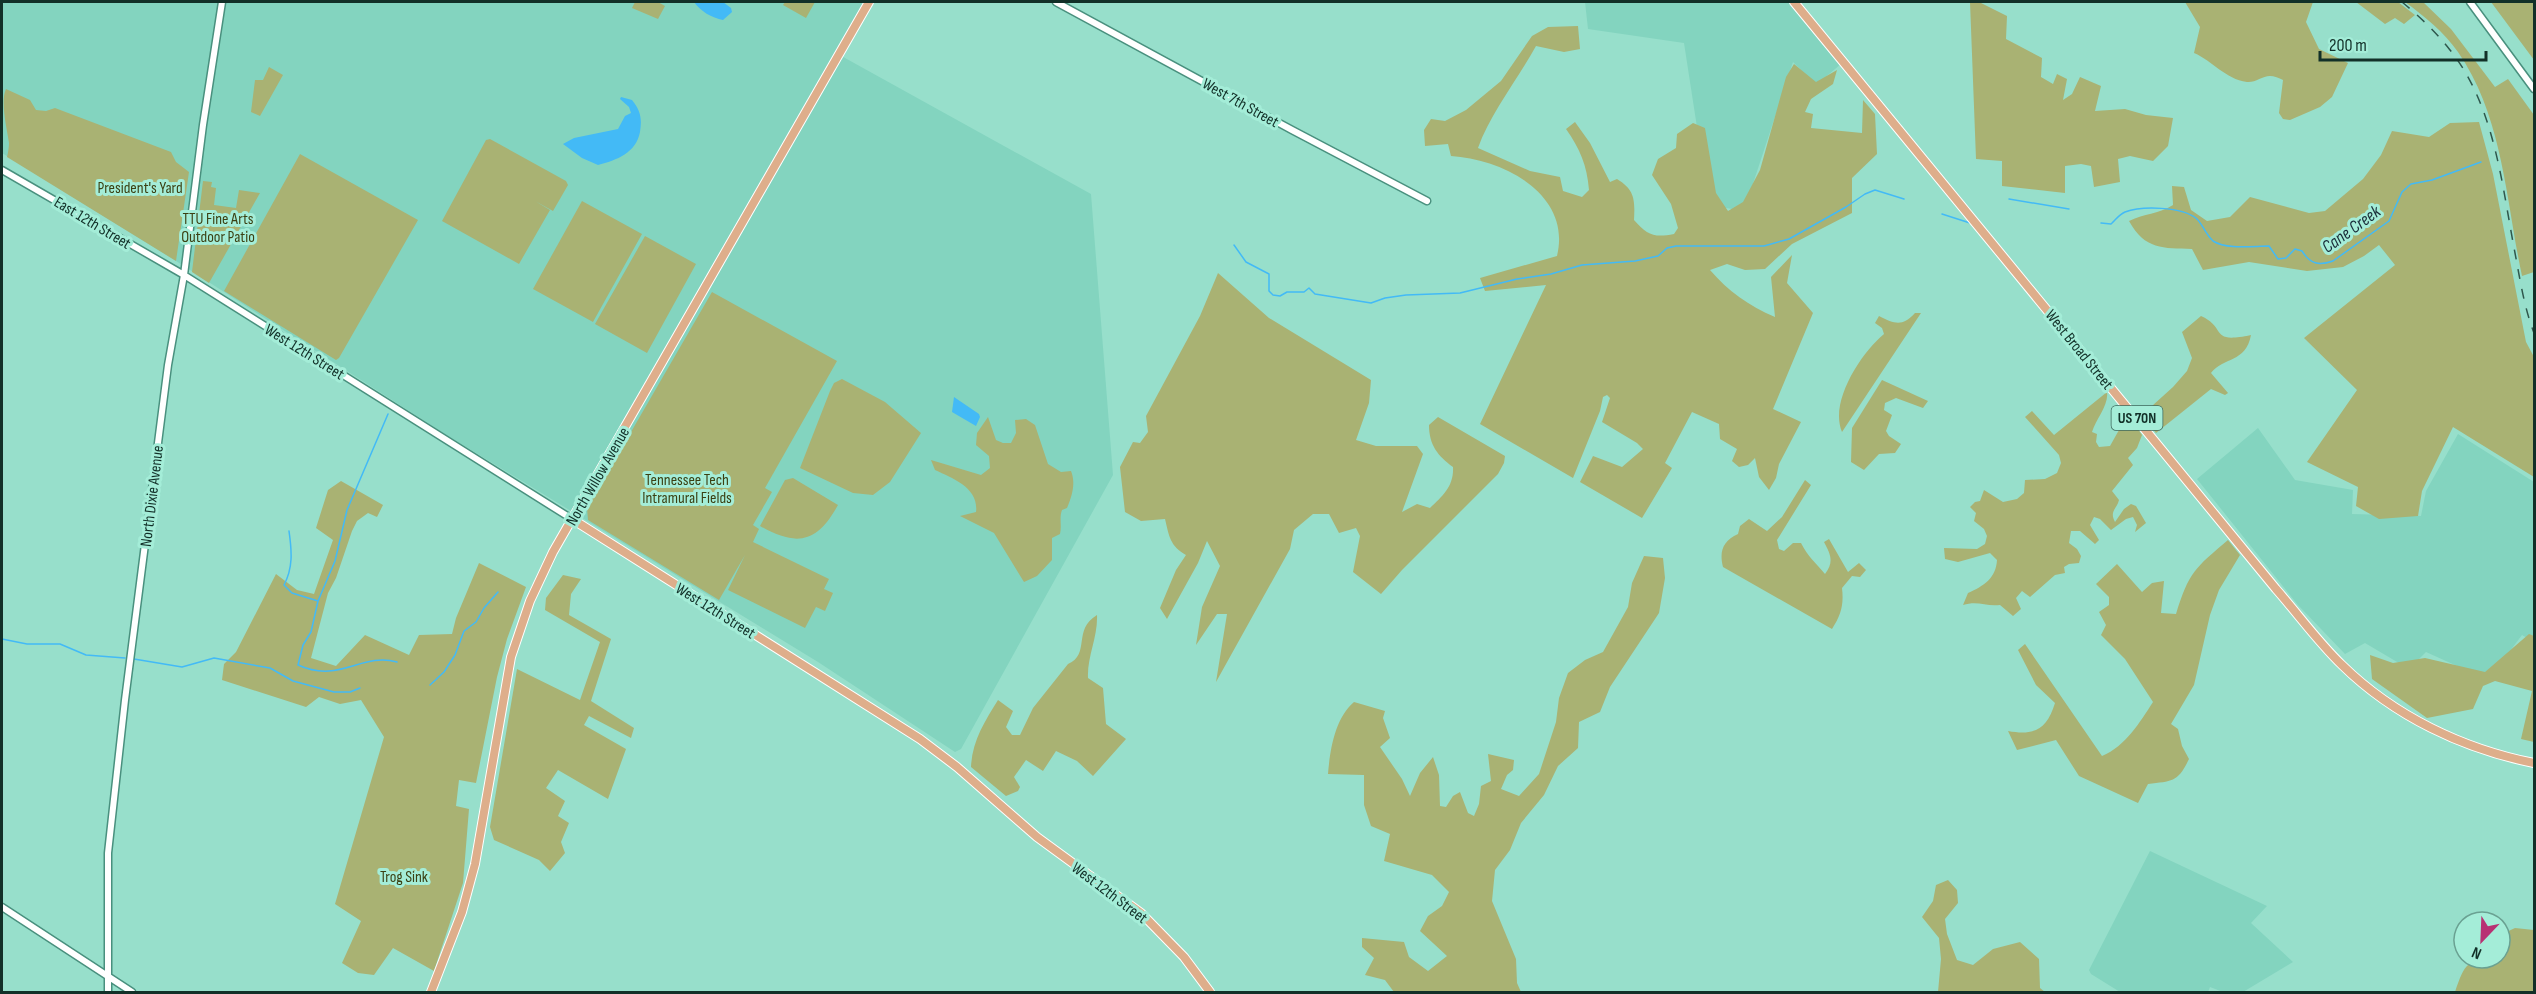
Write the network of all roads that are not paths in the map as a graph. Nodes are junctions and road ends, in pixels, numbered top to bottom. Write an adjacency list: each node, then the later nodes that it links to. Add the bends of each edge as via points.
1 (222, 2): 9 (street, North Dixie Avenue)
2 (869, 2): 10 (main road, North Willow Avenue)
3 (1056, 2): 8 (street, West 7th Street)
4 (1794, 2): 11 (main road, West Broad Street / US 70N, via 2342,665 2386,701 2443,734)
5 (2470, 2): 6 (street)
6 (2535, 89)
7 (2, 170): 9 (street, East 12th Street)
8 (1427, 201)
9 (184, 275): 10 (street, West 12th Street); 13 (street, North Dixie Avenue, via 168,365 130,653 108,853)
10 (572, 519): 16 (main road, North Willow Avenue, via 530,601 511,657 475,864 462,912); 17 (main road, West 12th Street, via 920,739 1037,837 1141,913 1184,957)
11 (2535, 763)
12 (2, 907): 13 (street)
13 (108, 978): 14 (street, North Dixie Avenue); 15 (street)
14 (108, 993)
15 (132, 993)
16 (431, 993)
17 (1210, 993)

